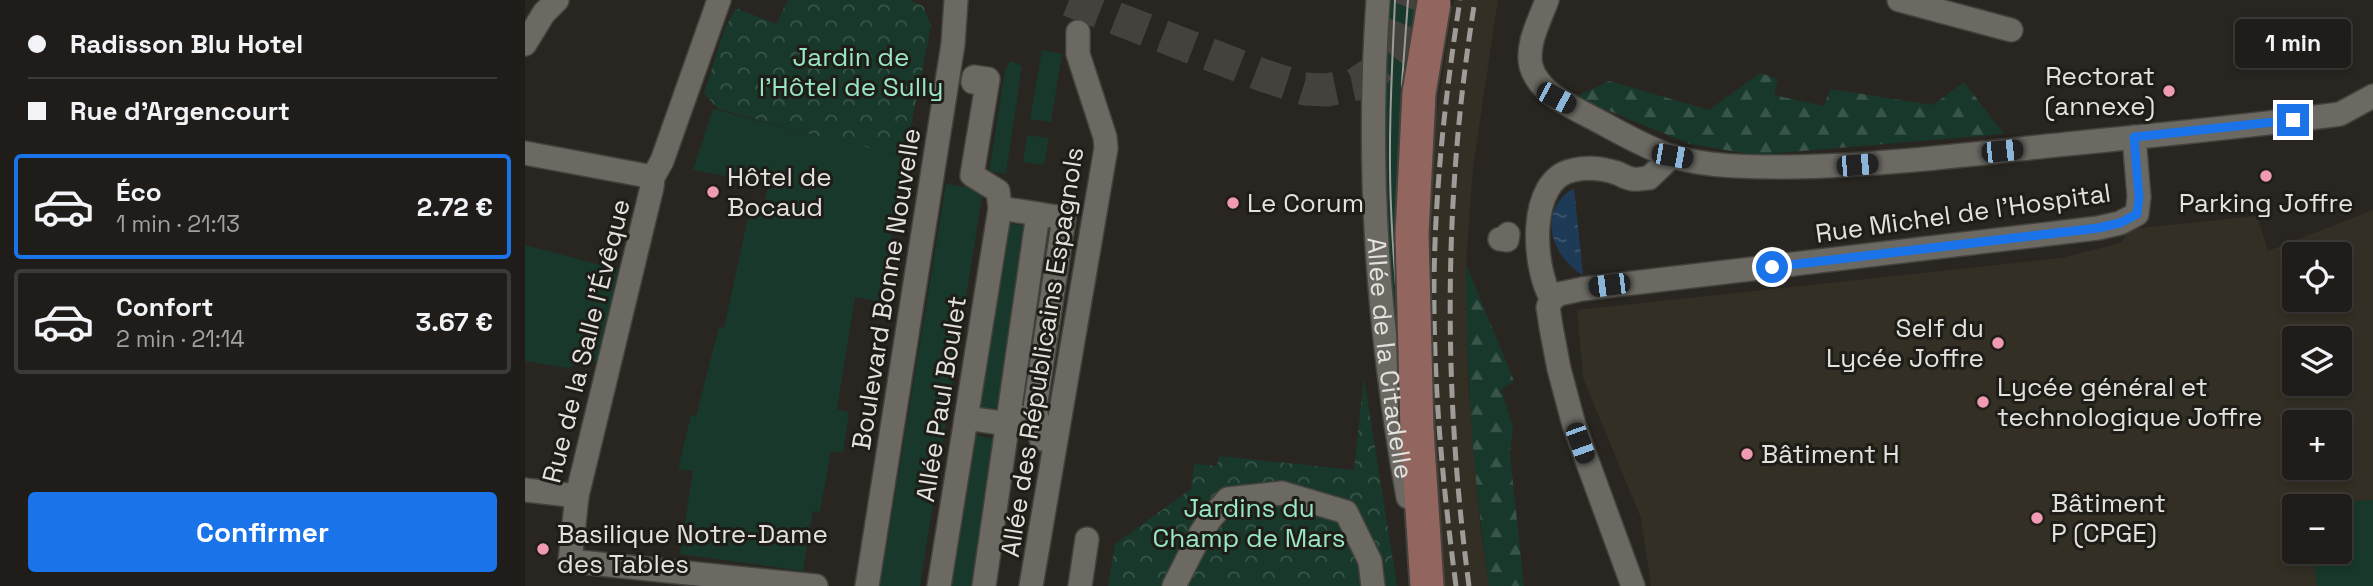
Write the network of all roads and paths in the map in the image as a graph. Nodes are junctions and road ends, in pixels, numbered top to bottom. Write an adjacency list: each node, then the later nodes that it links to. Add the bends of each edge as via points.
1 (719, 0): 16 (street, Rue de la Salle l'Évêque)
2 (956, 0): 29 (street, Boulevard Bonne Nouvelle, via 953,44)
3 (1378, 0): 27 (street, Allée de la Citadelle, via 1373,206 1379,294 1393,414)
4 (1435, 0): 27 (street, bridge, via 1419,93 1412,234)
5 (1547, 0): 15 (street, via 1530,57 1543,85 1556,98)
6 (1899, 0): 8 (street)
7 (542, 6): 10 (street)
8 (2011, 30)
9 (1079, 37): 32 (street, Allée des Républicains Espagnols, via 1106,148)
10 (525, 44)
11 (973, 82): 18 (street, via 974,77 988,79 972,175 998,191)
12 (2373, 96): 13 (street, via 2340,114)
13 (2134, 137): 15 (street, via 1833,167 1751,167); 19 (street, Rue Michel de l'Hospital, via 2137,214 2120,223 1582,289)
14 (525, 153): 16 (street)
15 (1672, 156): 19 (street, via 1649,178 1571,170 1551,186 1544,195 1537,238)
16 (653, 177): 25 (street, Rue de la Salle l'Évêque)
17 (1038, 214): 18 (street, Allée des Républicains Espagnols); 20 (street, Allée des Républicains Espagnols, via 1064,218); 22 (street)
18 (999, 215): 21 (street, Allée Paul Boulet)
19 (1552, 299): 36 (street, via 1548,307 1551,327 1574,425)
20 (1035, 408): 22 (street, Allée des Républicains Espagnols); 23 (street)
21 (966, 418): 22 (street, Allée des Républicains Espagnols); 30 (street, Allée Paul Boulet)
22 (1009, 424): 31 (street)
23 (1041, 439)
24 (525, 490): 25 (street)
25 (577, 496): 28 (street, Rue de la Salle l'Évêque, via 570,561)
26 (1087, 539): 33 (street)
27 (1426, 572)
28 (816, 586)
29 (867, 586)
30 (939, 586)
31 (984, 586)
32 (1031, 586)
33 (1080, 586)
34 (1174, 586): 35 (street, via 1206,525 1229,499 1282,493 1346,512 1370,561)
35 (1373, 586)
36 (1633, 586)

